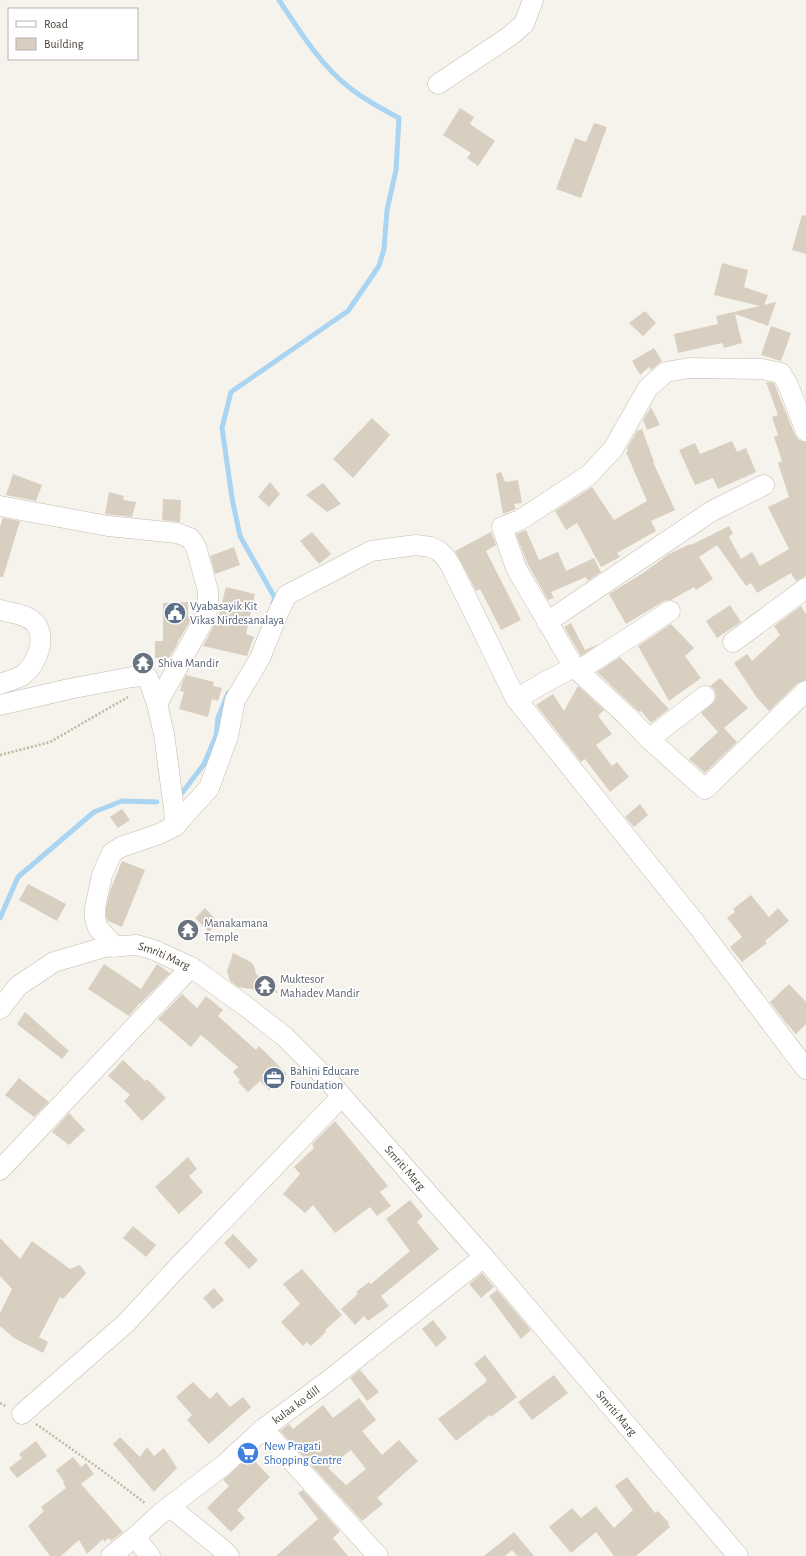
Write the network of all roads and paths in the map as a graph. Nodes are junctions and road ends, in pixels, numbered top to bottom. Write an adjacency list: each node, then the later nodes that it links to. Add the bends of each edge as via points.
1 (533, 0): 2 (street, via 524,24)
2 (438, 84)
3 (806, 431): 9 (street, via 781,373 762,369 704,368 666,372 648,388 613,449 589,475 520,520 502,527 516,568)
4 (764, 485): 9 (street, via 712,511)
5 (0, 506): 15 (street, via 108,526 177,532 190,538 196,547 208,591 206,616)
6 (806, 588): 10 (street)
7 (0, 610): 12 (street, via 28,617 40,633 40,643 33,664 21,676)
8 (670, 611): 11 (street)
9 (547, 622): 11 (street)
10 (733, 642)
11 (576, 669): 16 (street, via 547,681); 18 (street, via 628,716)
12 (0, 684)
13 (806, 691): 18 (street, via 705,789)
14 (705, 696): 18 (street)
15 (154, 697): 17 (street, via 148,678 140,676); 19 (path, via 128,696 50,742); 20 (street, via 170,772)
16 (516, 699): 20 (street, via 446,558 430,547 416,545 371,551 287,595 260,658 235,700 228,736 209,788); 24 (street, via 696,925)
17 (0, 705)
18 (649, 739)
19 (0, 755)
20 (175, 826): 21 (street, via 112,853 102,875 95,919 98,928)
21 (115, 947): 22 (street, Smriti Marg, via 137,945); 23 (street, Smriti Marg, via 105,947 54,962 18,986)
22 (191, 967): 25 (street, Smriti Marg, via 285,1037); 26 (street)
23 (0, 1009)
24 (806, 1070)
25 (342, 1096): 27 (street, Smriti Marg); 29 (street, via 126,1323)
26 (0, 1170)
27 (484, 1257): 30 (street, kulaa ko dill, via 328,1381); 37 (street, Smriti Marg)
28 (0, 1403): 29 (path)
29 (22, 1414): 31 (path, via 100,1469)
30 (263, 1429): 31 (street, kulaa ko dill, via 225,1464); 36 (street)
31 (165, 1510): 32 (street, kulaa ko dill); 35 (street)
32 (135, 1538): 33 (street, kulaa ko dill); 34 (street)
33 (111, 1556)
34 (150, 1556)
35 (229, 1556)
36 (378, 1556)
37 (738, 1556)

